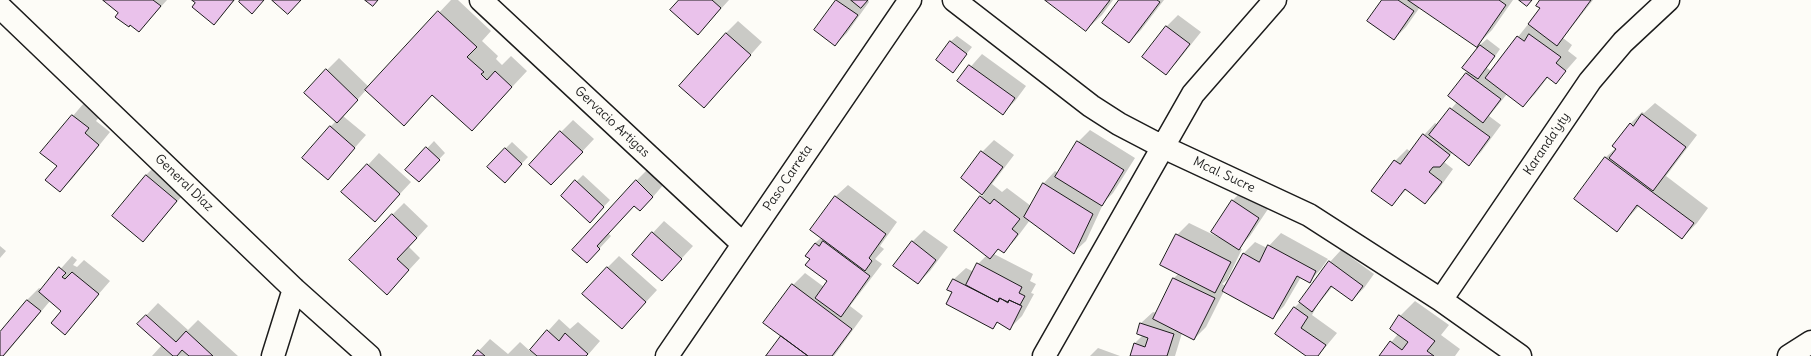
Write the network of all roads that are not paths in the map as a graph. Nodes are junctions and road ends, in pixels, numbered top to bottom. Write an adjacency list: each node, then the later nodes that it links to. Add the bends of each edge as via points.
1 (481, 0): 8 (street, Gervacio Artigas)
2 (910, 0): 8 (street, Paso Carreta)
3 (954, 0): 7 (street, Mcal. Sucre, via 1090,106)
4 (1275, 0): 7 (street, via 1193,94)
5 (1668, 0): 10 (street, Karanda'yty, via 1623,42 1590,81)
6 (0, 7): 9 (street, General Díaz)
7 (1163, 147): 10 (street, Mcal. Sucre, via 1309,215); 16 (street)
8 (743, 244): 15 (street, Paso Carreta)
9 (294, 289): 13 (street); 14 (street, General Díaz)
10 (1441, 300): 12 (street, Mcal. Sucre)
11 (1811, 342): 18 (street)
12 (1496, 349): 17 (street, Mcal. Sucre)
13 (273, 356)
14 (369, 356)
15 (667, 356)
16 (1044, 356)
17 (1520, 356)
18 (1789, 356)

